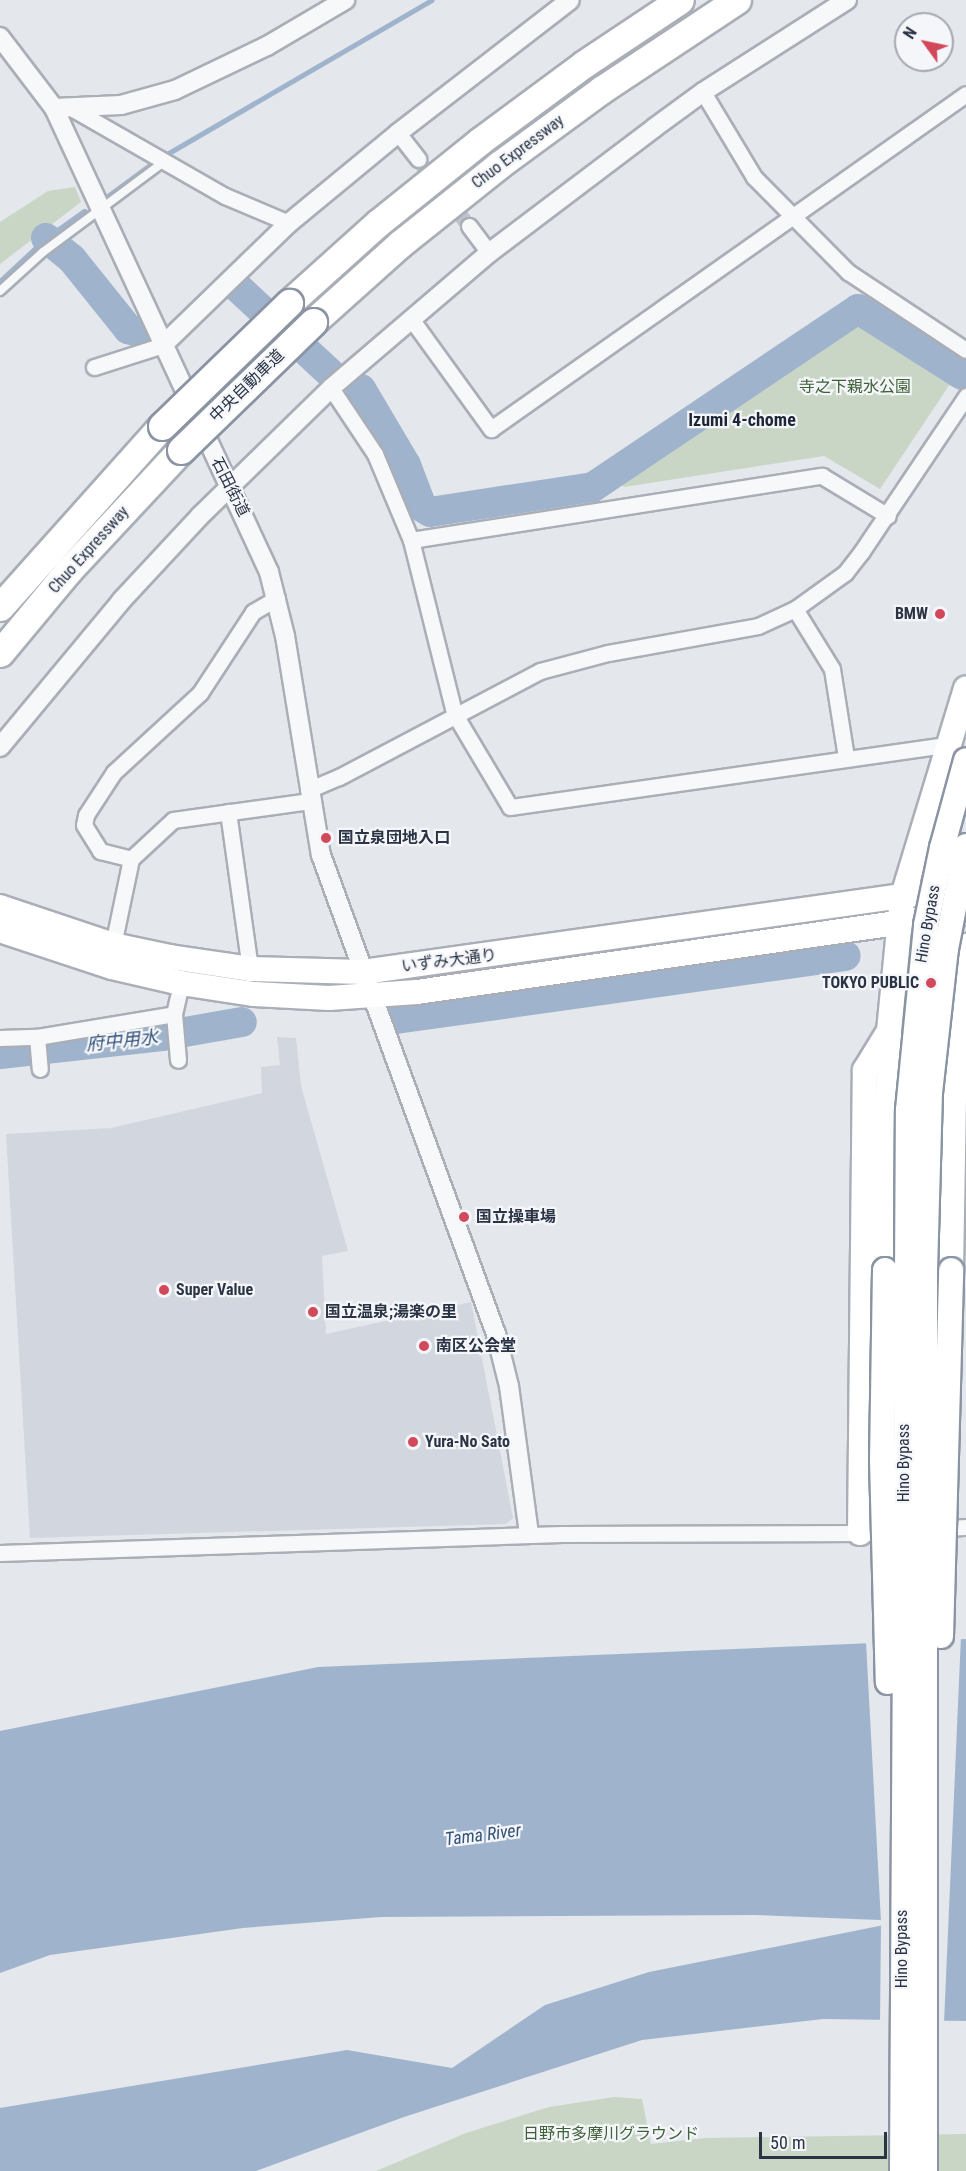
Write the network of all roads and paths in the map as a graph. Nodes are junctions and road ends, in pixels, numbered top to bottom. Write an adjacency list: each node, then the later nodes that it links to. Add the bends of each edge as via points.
1 (345, 0): 10 (street, via 267,46 176,90 121,105)
2 (570, 0): 11 (street)
3 (680, 0): 20 (highway, Chuo Expressway, via 584,64 480,141)
4 (737, 0): 22 (highway, Chuo Expressway, via 601,90 499,165 400,244)
5 (847, 0): 7 (street)
6 (0, 37): 9 (street, 石田街道)
7 (703, 92): 15 (street, via 754,177); 18 (street)
8 (966, 93): 15 (street)
9 (54, 108): 10 (street); 14 (street, 石田街道)
10 (73, 109): 13 (street)
11 (398, 133): 12 (street); 16 (street)
12 (418, 159)
13 (167, 160): 14 (lane); 16 (street, via 225,196)
14 (99, 209): 19 (lane); 23 (street, 石田街道)
15 (792, 216): 21 (street, via 491,429); 24 (street, via 848,272)
16 (289, 223): 23 (street)
17 (469, 226): 18 (street)
18 (489, 253): 21 (street)
19 (0, 291)
20 (289, 303): 28 (highway, 中央自動車道, bridge)
21 (412, 320): 26 (street)
22 (313, 322): 29 (highway, 中央自動車道, bridge)
23 (163, 345): 25 (street); 30 (street, 石田街道)
24 (966, 350)
25 (94, 367)
26 (331, 388): 30 (street); 32 (street, via 375,454)
27 (966, 396): 31 (street)
28 (162, 426): 34 (highway, Chuo Expressway)
29 (181, 450): 36 (highway, Chuo Expressway, via 68,571)
30 (230, 487): 33 (street, 石田街道, via 252,531); 40 (street, via 121,601)
31 (888, 516): 32 (street, via 822,476); 35 (street, via 845,573)
32 (411, 540): 38 (street)
33 (277, 598): 43 (street, 石田街道); 46 (street, via 253,612 200,693 114,772 86,815 84,825 100,851)
34 (0, 607)
35 (795, 609): 38 (street, via 758,626 608,653 540,672); 41 (street, via 832,669)
36 (0, 653)
37 (966, 688): 39 (main road)
38 (454, 713): 41 (street, via 510,807); 43 (street)
39 (946, 745): 41 (street); 48 (main road)
40 (0, 747)
41 (846, 757)
42 (966, 760): 71 (main road, Hino Bypass, bridge, via 926,925 908,1110)
43 (309, 795): 44 (street); 56 (street, 石田街道, via 321,855)
44 (228, 813): 46 (street, via 173,820); 55 (street)
45 (966, 846): 71 (main road, Hino Bypass, bridge, via 946,949 930,1093)
46 (131, 859): 53 (street)
47 (966, 887): 48 (main road, いずみ大通り)
48 (902, 899): 51 (main road); 56 (main road, いずみ大通り, via 853,902)
49 (0, 907): 53 (main road, いずみ大通り)
50 (966, 913): 51 (main road, いずみ大通り)
51 (900, 924): 58 (main road, いずみ大通り); 60 (main road)
52 (0, 930): 57 (main road, いずみ大通り, via 112,966)
53 (112, 945): 55 (main road, いずみ大通り)
54 (966, 946): 61 (main road)
55 (250, 969): 56 (main road, いずみ大通り)
56 (363, 972): 58 (street, 石田街道)
57 (182, 983): 58 (main road, いずみ大通り, via 290,997); 59 (street)
58 (372, 996): 69 (street, 石田街道, via 496,1334 509,1386)
59 (174, 1018): 63 (street); 64 (street)
60 (889, 1031): 68 (main road, via 865,1070); 71 (main road, bridge, via 882,1460 886,1665)
61 (955, 1033): 65 (main road); 71 (main road, bridge, via 946,1562)
62 (0, 1038): 63 (street)
63 (37, 1041): 66 (street)
64 (178, 1056)
65 (966, 1058)
66 (40, 1065)
67 (966, 1527): 68 (street)
68 (860, 1533): 69 (street)
69 (529, 1534): 70 (street)
70 (0, 1552)
71 (913, 1830): 72 (main road, Hino Bypass, bridge); 73 (main road, Hino Bypass, bridge)
72 (902, 2171)
73 (925, 2171)

